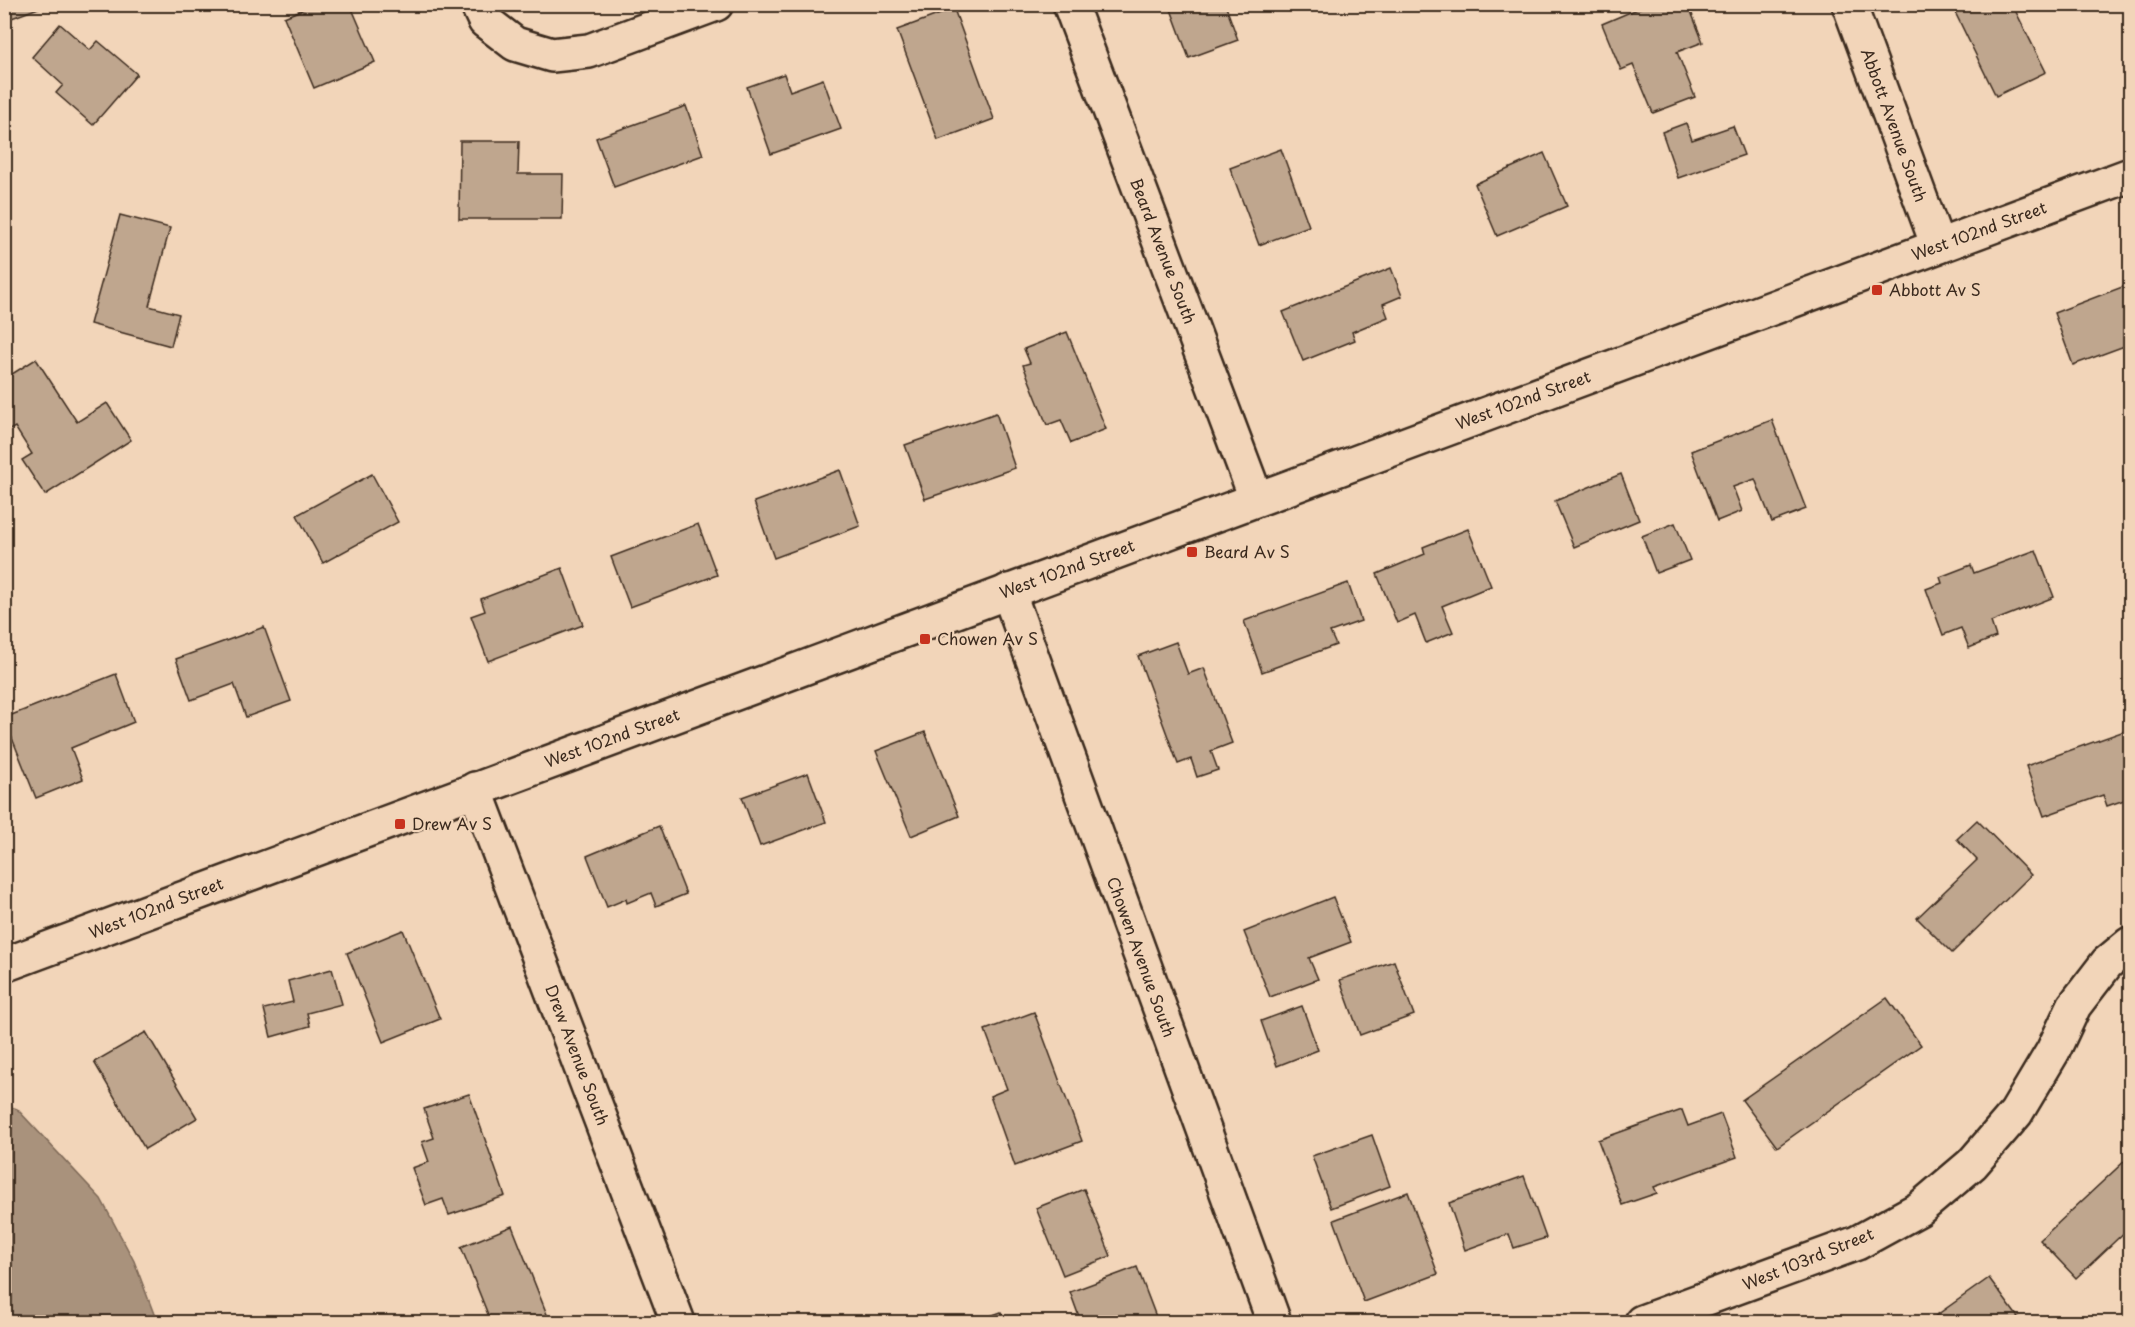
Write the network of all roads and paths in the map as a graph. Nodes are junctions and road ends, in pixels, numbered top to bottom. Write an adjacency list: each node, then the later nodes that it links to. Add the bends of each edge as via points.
1 (477, 4): 2 (street, via 485,21 515,44 552,55 589,51)
2 (716, 4)
3 (1070, 4): 7 (street, Beard Avenue South)
4 (1849, 4): 6 (street, Abbott Avenue South)
5 (2130, 175): 6 (street, West 102nd Street)
6 (1938, 246): 7 (street, West 102nd Street)
7 (1257, 498): 8 (street, West 102nd Street)
8 (1008, 591): 9 (street, West 102nd Street); 13 (street, Chowen Avenue South)
9 (475, 789): 11 (street, West 102nd Street); 12 (street, Drew Avenue South)
10 (2130, 944): 14 (street, West 103rd Street, via 2107,963 2074,1006 2016,1113 1972,1164 1919,1209 1857,1243)
11 (4, 964)
12 (678, 1323)
13 (1274, 1323)
14 (1642, 1323)

